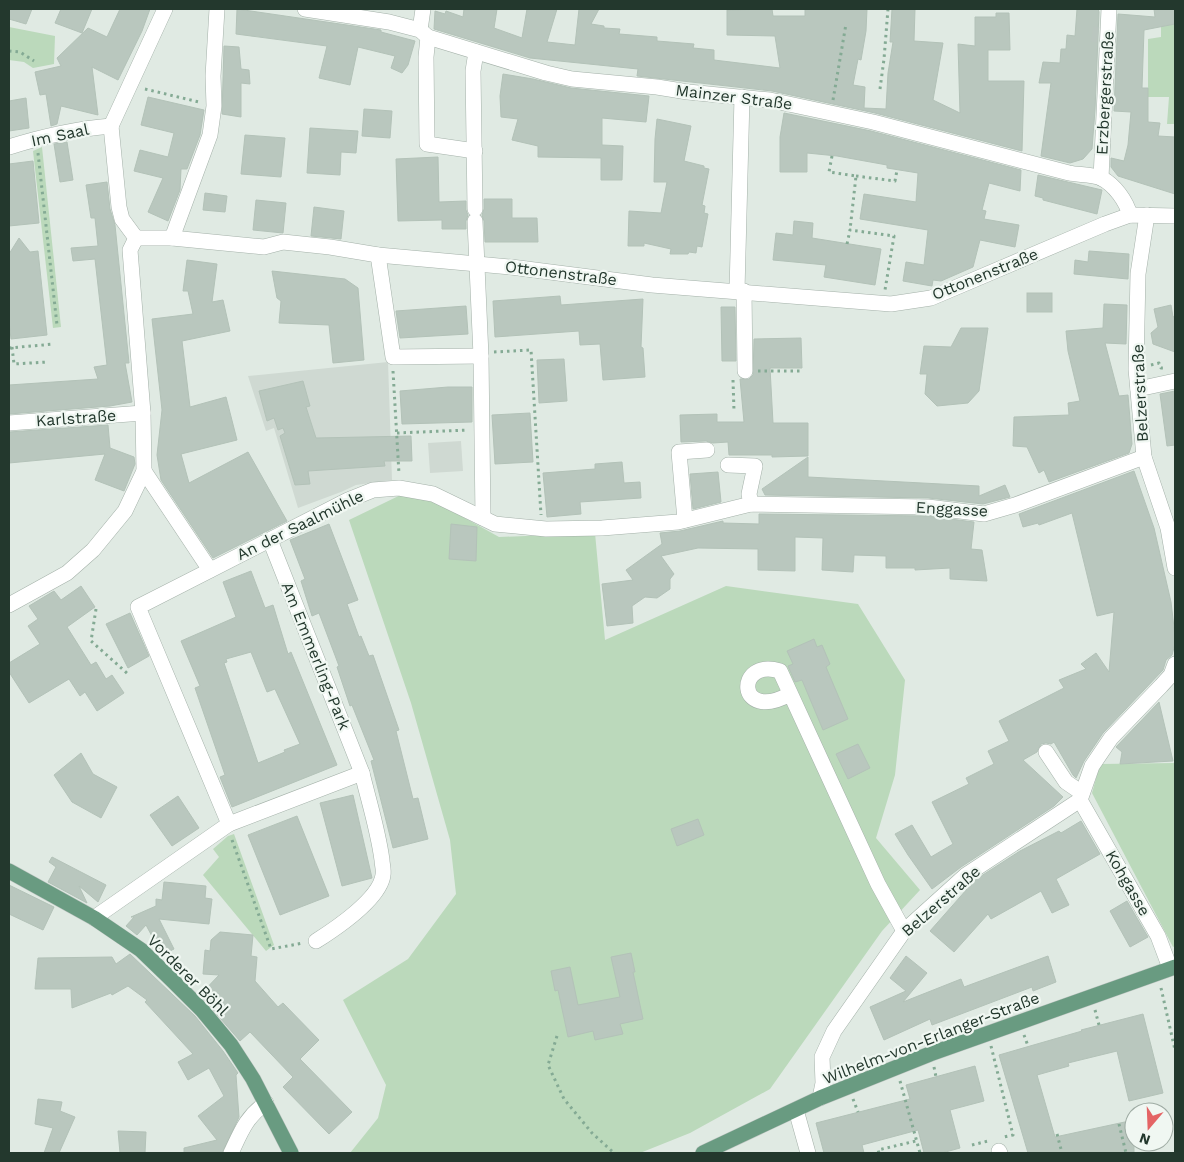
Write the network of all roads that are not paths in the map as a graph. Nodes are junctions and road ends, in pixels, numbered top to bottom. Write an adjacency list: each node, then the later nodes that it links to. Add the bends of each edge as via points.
1 (165, 9): 9 (street)
2 (217, 9): 17 (street, via 210,135)
3 (305, 9): 6 (street, Mainzer Straße, via 389,22)
4 (423, 9): 6 (street)
5 (1109, 9): 12 (street, Erzbergerstraße, via 1103,35)
6 (424, 33): 7 (street, Mainzer Straße); 11 (street, via 427,144)
7 (476, 52): 8 (street, Mainzer Straße, via 572,79); 11 (street, via 473,71)
8 (742, 97): 12 (street, Mainzer Straße, via 873,122 1069,173); 20 (street)
9 (111, 126): 10 (street, Im Saal, via 74,129); 16 (street, via 119,207 122,218)
10 (9, 147)
11 (475, 151): 19 (street)
12 (1101, 178): 13 (street, via 1126,202)
13 (1130, 215): 14 (street); 20 (street, Ottonenstraße, via 931,298 891,304)
14 (1146, 215): 15 (street); 24 (street, Belzerstraße, via 1138,274)
15 (1175, 216)
16 (136, 238): 17 (street, Ottonenstraße); 25 (street, via 130,250)
17 (172, 238): 18 (street, Ottonenstraße, via 264,247 283,242)
18 (378, 255): 19 (street, Ottonenstraße); 21 (street, via 393,358)
19 (476, 264): 20 (street, Ottonenstraße, via 652,285); 21 (street)
20 (741, 291): 22 (street)
21 (481, 354): 33 (street)
22 (745, 371)
23 (1175, 381): 24 (street)
24 (1138, 390): 28 (street, Belzerstraße)
25 (143, 413): 26 (street, Karlstraße); 30 (street)
26 (9, 424)
27 (707, 450): 34 (street, via 679,452)
28 (1144, 457): 31 (street, Enggasse, via 984,514 928,507); 36 (street, Belzerstraße, via 1168,528)
29 (728, 465): 31 (street, via 761,465 750,494)
30 (144, 471): 37 (street); 38 (street, via 125,511 93,550 67,573)
31 (751, 504): 32 (street, Enggasse)
32 (731, 510): 34 (street, An der Saalmühle)
33 (483, 518): 34 (street, An der Saalmühle, via 495,524 542,529 602,528); 35 (street, An der Saalmühle, via 433,494 399,488 373,490)
34 (685, 520)
35 (270, 540): 37 (street, An der Saalmühle); 42 (street, Am Emmerling-Park)
36 (1175, 568)
37 (210, 570): 44 (street, An der Saalmühle, via 138,607)
38 (9, 605)
39 (1175, 664): 43 (street, via 1171,675 1112,738 1092,766)
40 (790, 694): 47 (street, via 878,884)
41 (1046, 752): 43 (street, via 1066,782)
42 (362, 773): 44 (street); 48 (street, Am Emmerling-Park, via 383,875 375,893 358,910)
43 (1081, 797): 47 (street, Belzerstraße, via 966,875); 49 (street, Kohgasse)
44 (228, 824): 46 (street)
45 (9, 872): 46 (main road, Vorderer Böhl)
46 (94, 918): 51 (main road, Vorderer Böhl, via 140,950 202,1010 231,1045)
47 (904, 931): 50 (street, Belzerstraße, via 834,1031 822,1057)
48 (316, 941)
49 (1173, 967): 50 (main road, Wilhelm-von-Erlanger-Straße)
50 (820, 1098): 52 (main road, Wilhelm-von-Erlanger-Straße)
51 (266, 1104): 53 (street, via 256,1110 244,1125); 54 (main road, Vorderer Böhl)
52 (796, 1110): 55 (main road, Wilhelm-von-Erlanger-Straße); 56 (street)
53 (231, 1153)
54 (291, 1153)
55 (703, 1153)
56 (808, 1153)

